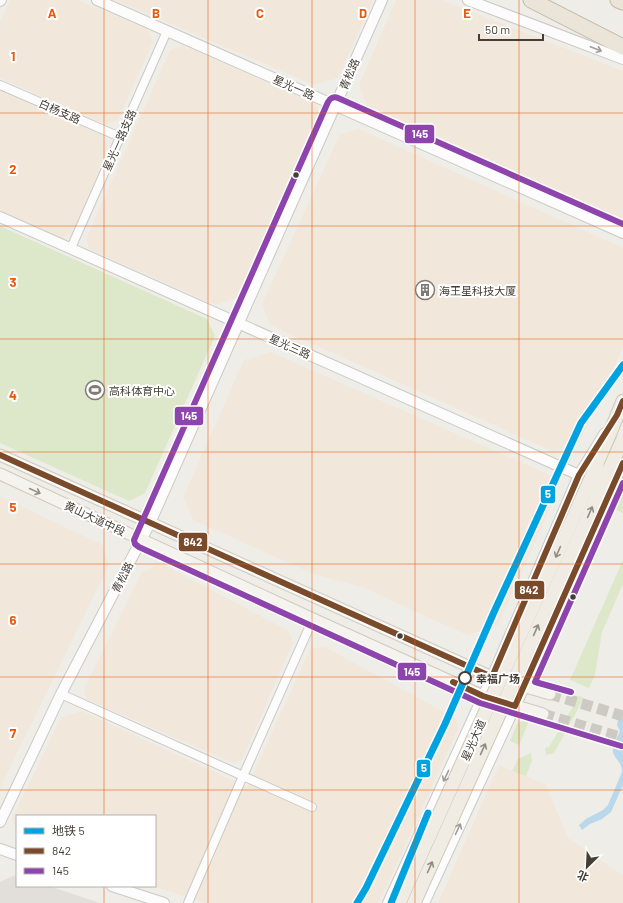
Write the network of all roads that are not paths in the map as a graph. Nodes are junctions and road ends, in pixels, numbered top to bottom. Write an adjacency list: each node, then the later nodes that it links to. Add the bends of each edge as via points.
1 (97, 0): 7 (street, 星光一路)
2 (382, 0): 11 (street, 青松路)
3 (468, 0): 9 (street, one-way to 9)
4 (531, 0): 8 (highway)
5 (618, 0): 6 (highway)
6 (623, 2)
7 (167, 31): 11 (street, 星光一路); 12 (street, 星光一路支路)
8 (623, 47)
9 (623, 59)
10 (0, 85): 12 (street, 白杨支路)
11 (335, 105): 14 (street, 星光一路); 16 (street, 青松路)
12 (120, 137): 15 (street, 星光一路支路)
13 (0, 217): 15 (street, 星光三路)
14 (623, 233)
15 (71, 248): 16 (street, 星光三路)
16 (238, 323): 23 (street, 星光三路); 24 (street, 青松路)
17 (623, 401): 18 (main road, 星光大道)
18 (617, 415): 23 (street); 43 (main road, 星光大道, one-way to 43, bridge, via 597,465)
19 (623, 439): 44 (main road, 星光大道, one-way to 19, bridge)
20 (0, 455): 24 (main road, 黄山大道中段)
21 (623, 463): 28 (street)
22 (0, 474): 25 (main road, 黄山大道中段, one-way to 25)
23 (579, 475): 27 (street)
24 (150, 523): 25 (street, 青松路); 27 (main road, 黄山大道中段)
25 (142, 540): 26 (main road, 黄山大道中段); 29 (street, 青松路)
26 (313, 619): 31 (main road, 黄山大道中段); 34 (street)
27 (492, 676): 28 (main road, 黄山大道中段); 31 (street)
28 (524, 687): 30 (main road, 黄山大道中段); 32 (street)
29 (61, 694): 34 (street); 36 (street, 青松路)
30 (550, 694)
31 (483, 696): 32 (main road, 黄山大道中段); 42 (street, one-way to 42)
32 (515, 706): 33 (main road, 黄山大道中段); 45 (street, one-way to 32)
33 (543, 714)
34 (243, 776): 35 (street); 41 (street)
35 (312, 807)
36 (0, 822)
37 (0, 849): 38 (street)
38 (16, 855)
39 (115, 887): 40 (street)
40 (164, 903)
41 (188, 903)
42 (388, 903)
43 (399, 903)
44 (414, 903)
45 (424, 903)

